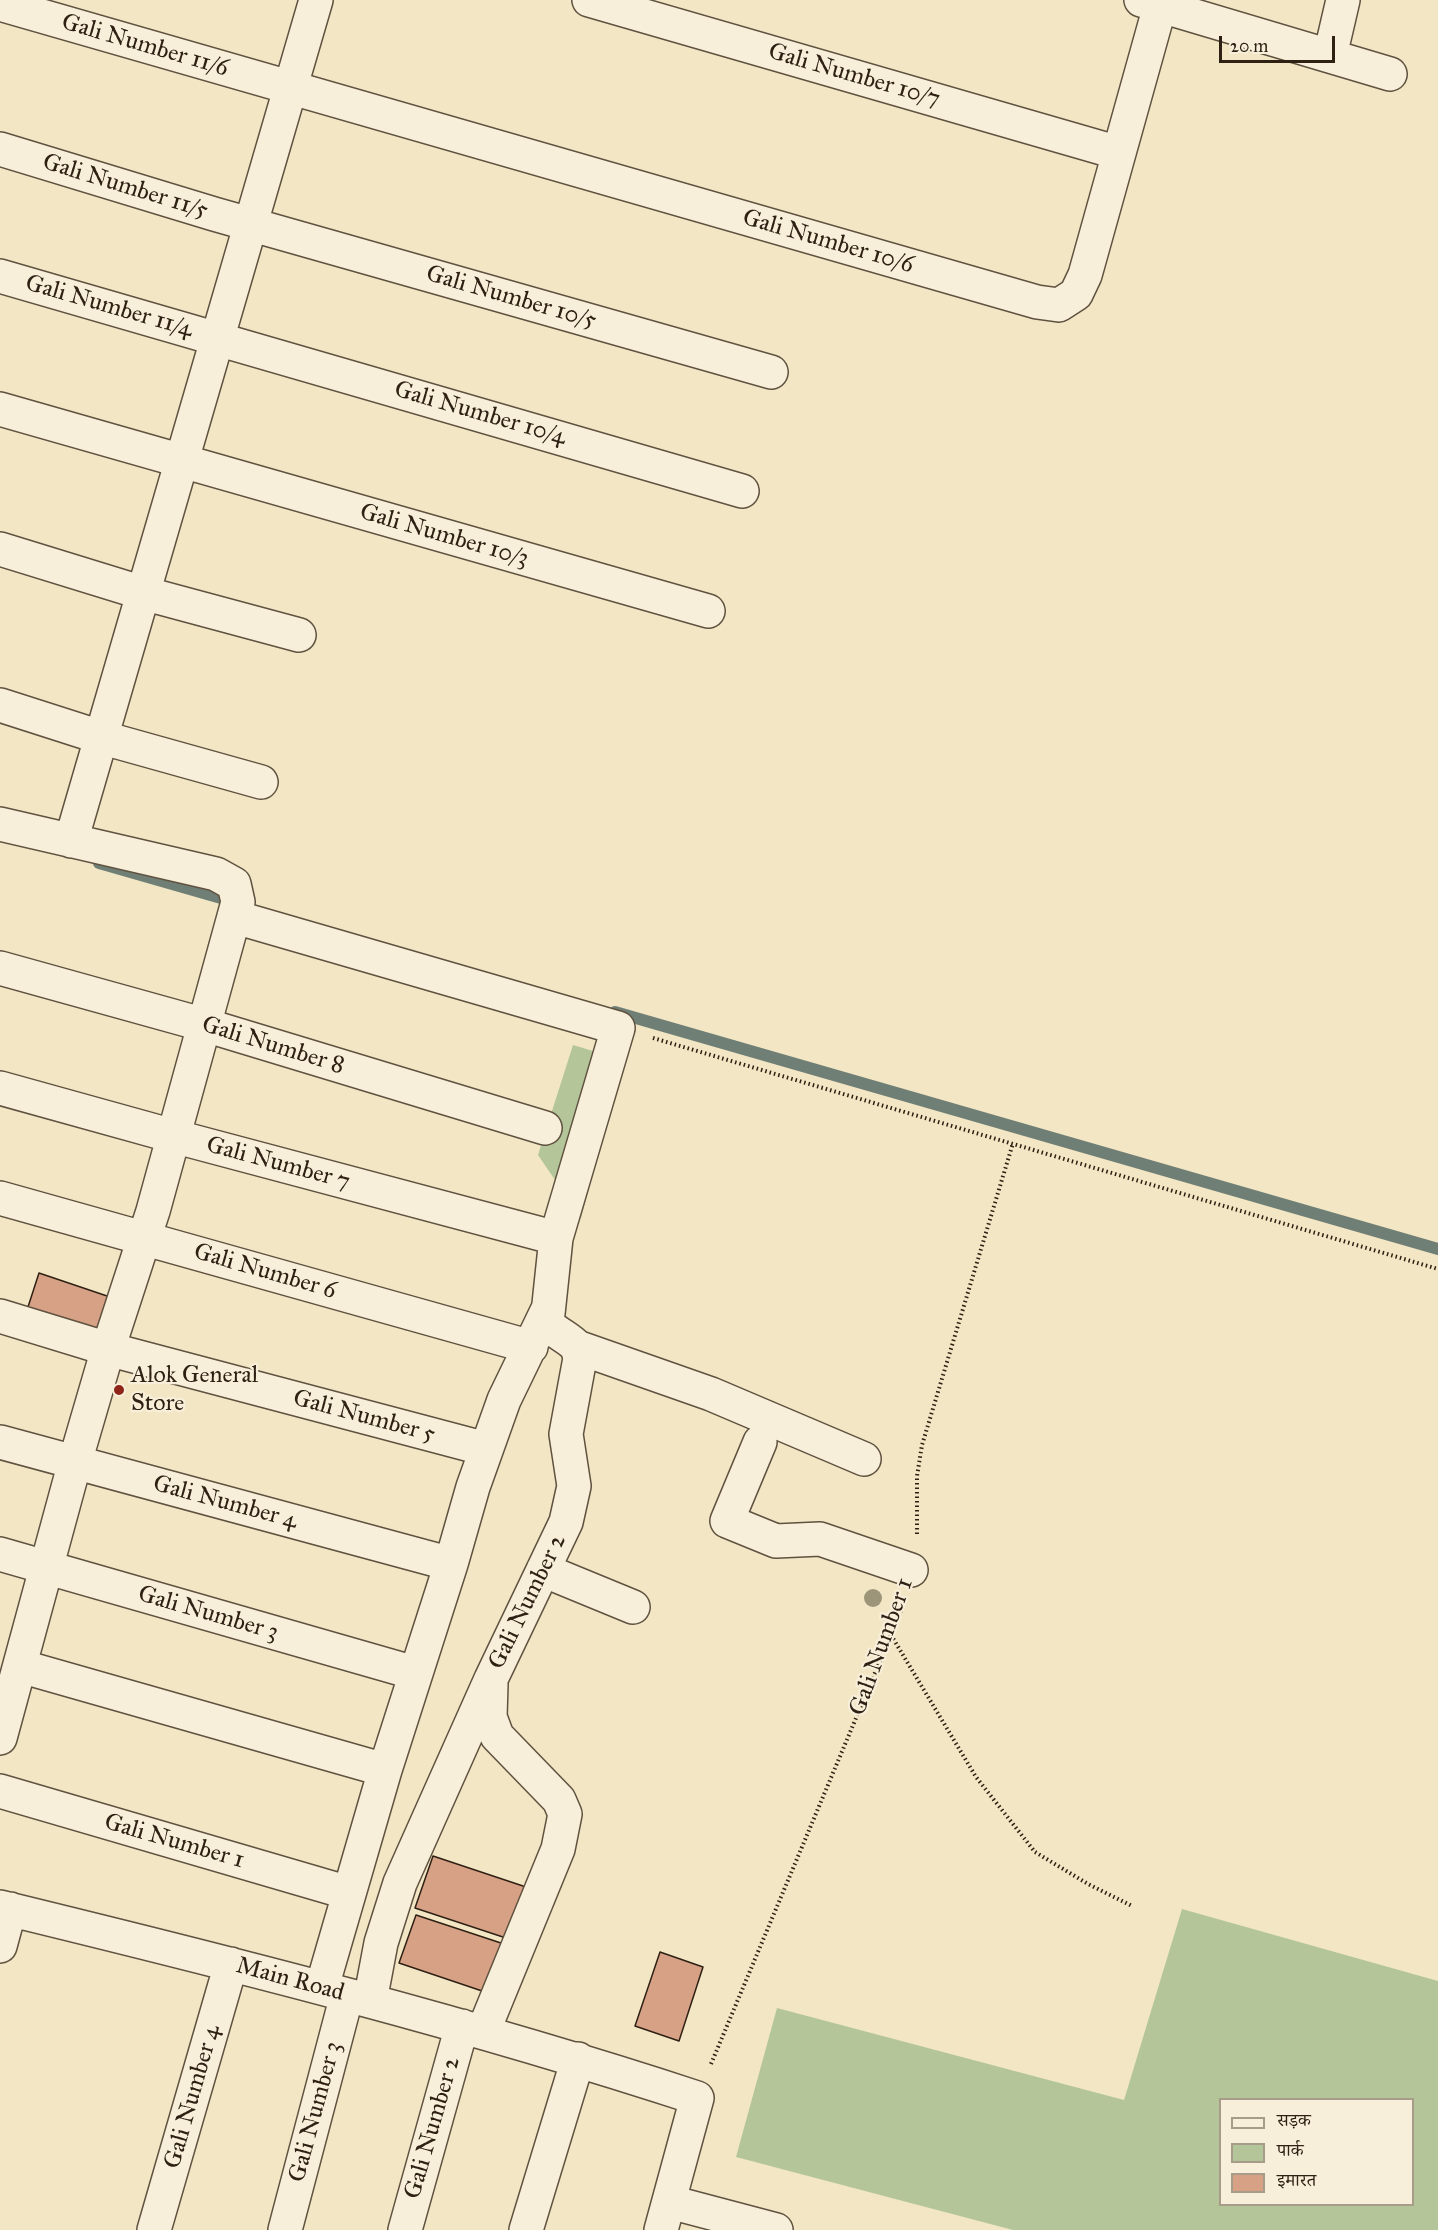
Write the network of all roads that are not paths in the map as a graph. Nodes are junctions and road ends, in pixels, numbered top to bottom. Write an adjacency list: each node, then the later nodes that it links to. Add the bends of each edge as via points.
1 (316, 0): 8 (street)
2 (589, 0): 10 (street, Gali Number 10/7)
3 (1343, 0): 6 (street)
4 (0, 4): 8 (street, Gali Number 11/6)
5 (1165, 4): 6 (street); 10 (street, Gali Number 10/6)
6 (1330, 56): 7 (street)
7 (1390, 74)
8 (290, 88): 10 (street, Gali Number 10/6, via 1059,305 1076,294 1085,275); 11 (street)
9 (0, 149): 11 (street, Gali Number 11/5)
10 (1119, 153)
11 (250, 224): 13 (street); 14 (street, Gali Number 10/5)
12 (0, 276): 13 (street, Gali Number 11/4)
13 (217, 338): 16 (street); 17 (street, Gali Number 10/4)
14 (771, 372)
15 (0, 409): 16 (street, Gali Number 10/3)
16 (181, 461): 19 (street); 20 (street, Gali Number 10/3)
17 (742, 491)
18 (0, 549): 19 (street)
19 (142, 593): 21 (street); 23 (street)
20 (708, 611)
21 (299, 634)
22 (0, 705): 23 (street)
23 (100, 737): 24 (street); 26 (street)
24 (261, 782)
25 (0, 824): 26 (street)
26 (71, 841): 27 (street, via 216,874 234,884 238,902)
27 (235, 917): 29 (street); 35 (street, via 618,1028)
28 (0, 968): 29 (street, Gali Number 8)
29 (205, 1025): 31 (street, Gali Number 8); 32 (street)
30 (0, 1088): 32 (street, Gali Number 7)
31 (545, 1128)
32 (173, 1136): 34 (street); 35 (street, Gali Number 7)
33 (0, 1198): 34 (street, Gali Number 6)
34 (144, 1238): 38 (street, Gali Number 6); 40 (street)
35 (556, 1238): 36 (street)
36 (548, 1309): 38 (street); 39 (street, via 547,1323 551,1329)
37 (0, 1316): 40 (street, Gali Number 5)
38 (531, 1347): 43 (street, via 504,1400)
39 (577, 1347): 44 (street, via 711,1394); 49 (street, Gali Number 2, via 580,1358 566,1434 574,1485 572,1501)
40 (108, 1349): 43 (street, Gali Number 5); 45 (street)
41 (0, 1442): 45 (street, Gali Number 4)
42 (760, 1442): 50 (street, via 727,1521 776,1541 820,1539)
43 (486, 1449): 47 (street)
44 (864, 1459)
45 (75, 1462): 47 (street, Gali Number 4); 48 (street)
46 (0, 1554): 48 (street, Gali Number 3)
47 (451, 1564): 53 (street)
48 (47, 1568): 52 (street); 53 (street, Gali Number 3)
49 (543, 1570): 51 (street); 54 (street, Gali Number 2)
50 (911, 1570)
51 (633, 1607)
52 (20, 1666): 55 (street); 56 (street)
53 (415, 1673): 56 (street)
54 (491, 1679): 62 (street, via 400,1883 381,1943); 63 (street, Gali Number 2, via 490,1717 497,1736 559,1800 565,1814 558,1849)
55 (0, 1738)
56 (385, 1770): 58 (street)
57 (0, 1791): 58 (street, Gali Number 1)
58 (349, 1893): 62 (street)
59 (5, 1908): 60 (street); 61 (street, Main Road)
60 (0, 1946)
61 (231, 1964): 62 (street, Main Road); 66 (street, Gali Number 4)
62 (346, 1994): 63 (street, Main Road); 67 (street, Gali Number 3)
63 (472, 2029): 64 (street, Main Road); 68 (street, Gali Number 2)
64 (578, 2059): 65 (street, Main Road, via 697,2098); 69 (street)
65 (666, 2216): 70 (street)
66 (154, 2230)
67 (285, 2230)
68 (405, 2230)
69 (526, 2230)
70 (776, 2230)

